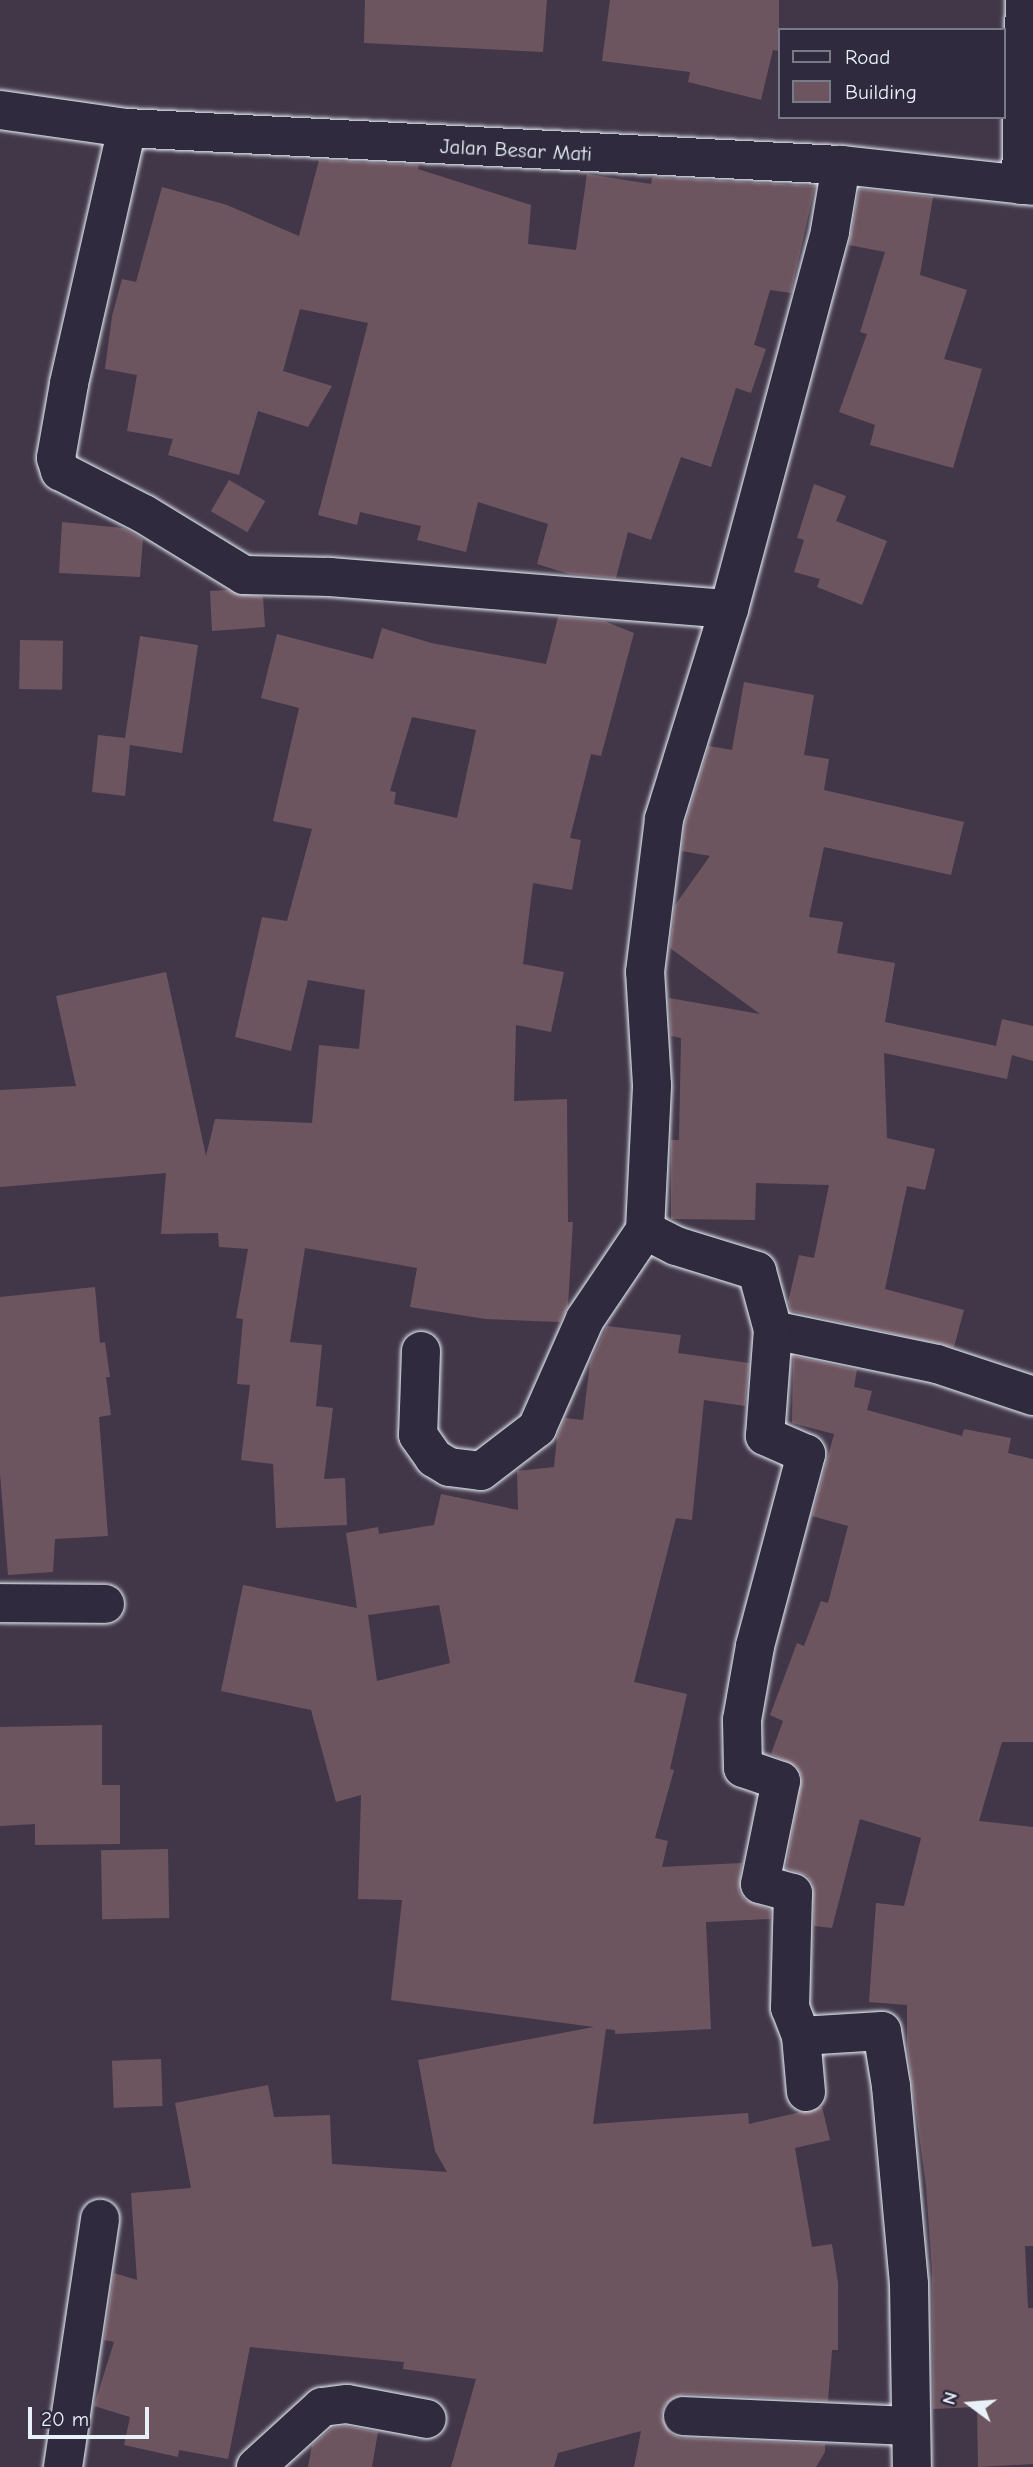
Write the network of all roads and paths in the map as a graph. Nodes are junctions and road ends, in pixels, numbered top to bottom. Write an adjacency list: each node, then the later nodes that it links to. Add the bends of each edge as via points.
1 (1025, 0): 5 (street)
2 (0, 110): 3 (street, Jalan Besar Mati)
3 (127, 128): 4 (street, Jalan Besar Mati); 6 (street, via 69,384 56,458 60,471 144,514 244,575)
4 (841, 165): 5 (street, Jalan Besar Mati); 6 (street, via 830,231)
5 (1027, 186)
6 (729, 609): 7 (street, via 664,819 645,972 652,1085)
7 (646, 1230): 8 (street, via 676,1246 757,1271); 9 (street, via 585,1319 537,1428 481,1471 449,1467 434,1458 418,1435)
8 (773, 1330): 10 (street, via 937,1364); 13 (street, via 765,1436 806,1454 755,1646 742,1720 743,1768 781,1781 760,1884 793,1894 790,2008)
9 (421, 1351)
10 (1033, 1396)
11 (0, 1603): 12 (street)
12 (105, 1604)
13 (801, 2036): 14 (street); 18 (street, via 882,2031 908,2284)
14 (806, 2092)
15 (100, 2219): 19 (street)
16 (683, 2416): 18 (street)
17 (427, 2419): 20 (street, via 332,2404 303,2421)
18 (908, 2426): 21 (street)
19 (63, 2467)
20 (256, 2467)
21 (912, 2467)

